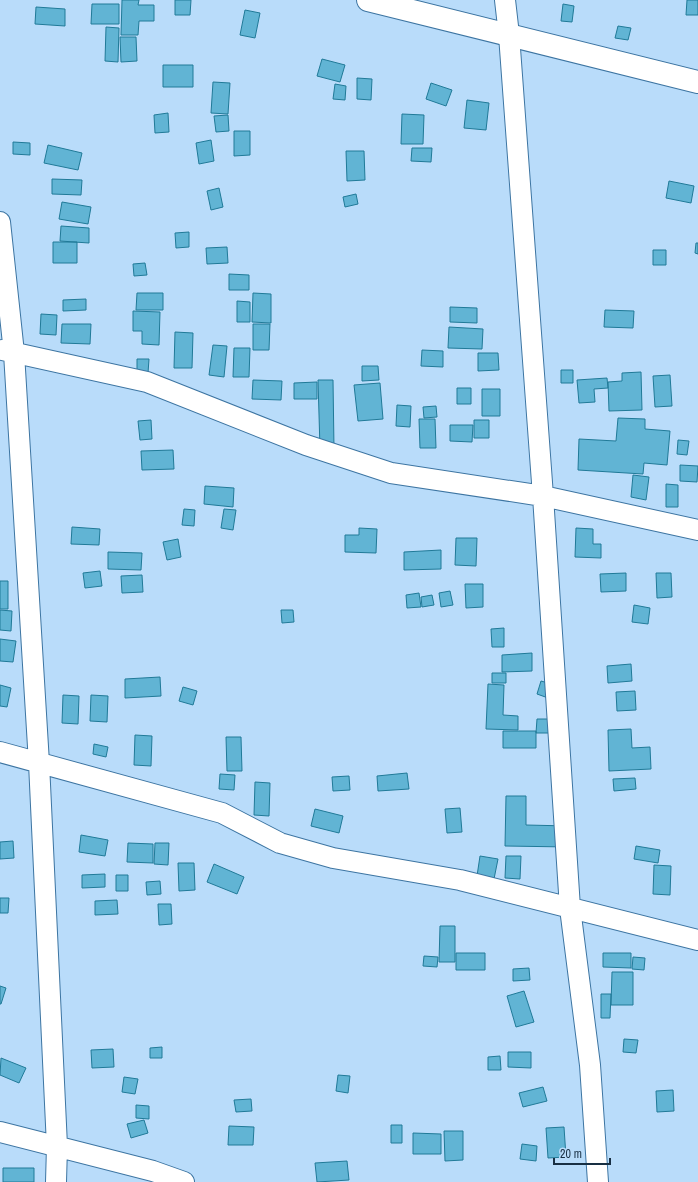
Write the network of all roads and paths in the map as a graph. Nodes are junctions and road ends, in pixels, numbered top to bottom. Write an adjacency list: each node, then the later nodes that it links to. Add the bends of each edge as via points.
1 (368, 0): 3 (main road)
2 (505, 0): 3 (street)
3 (509, 35): 4 (main road); 7 (street)
4 (698, 82)
5 (0, 222): 6 (street)
6 (7, 351): 7 (street, via 146,382 306,445 391,474); 10 (street)
7 (543, 496): 8 (street); 11 (street)
8 (698, 530)
9 (0, 752): 10 (street)
10 (38, 763): 11 (street, via 222,813 280,843 333,858 460,880); 14 (street)
11 (570, 908): 12 (street); 17 (street, via 590,1065)
12 (698, 940)
13 (0, 1132): 14 (street)
14 (57, 1146): 15 (street); 16 (street, via 153,1171)
15 (56, 1182)
16 (184, 1182)
17 (598, 1182)

